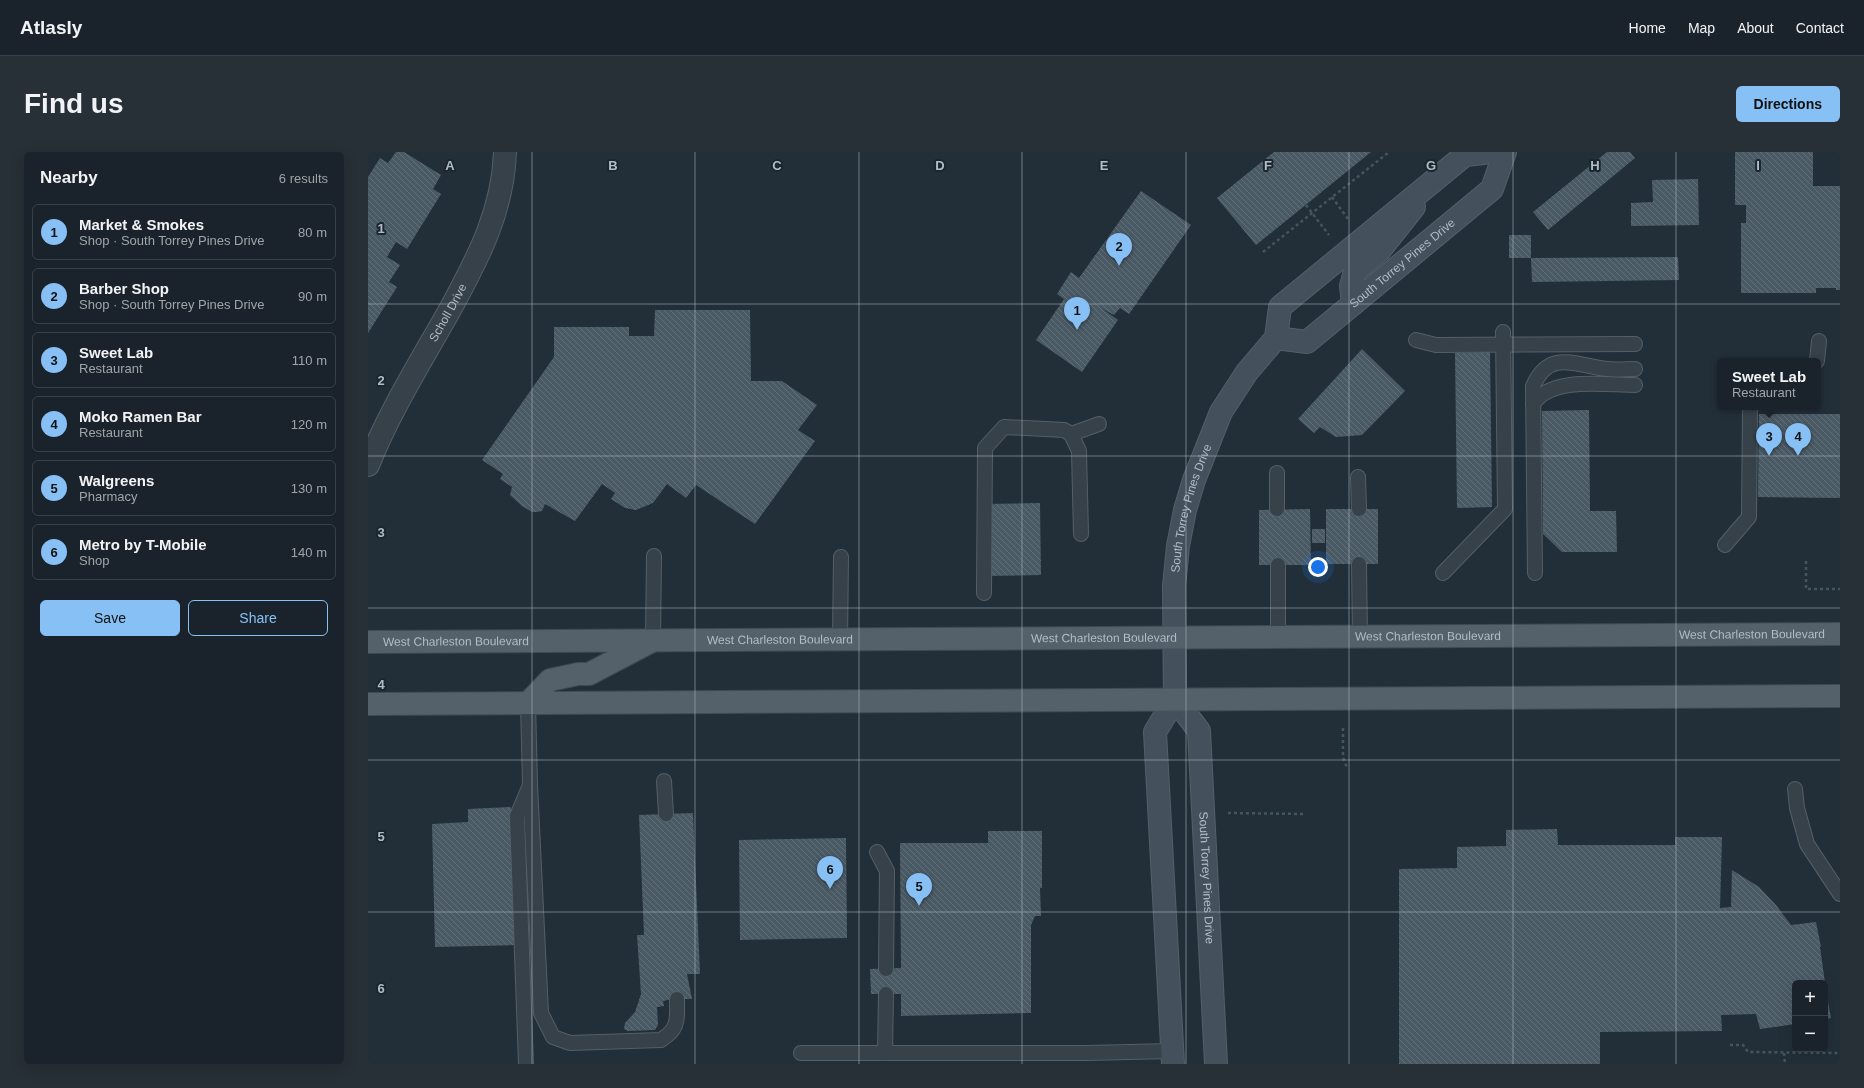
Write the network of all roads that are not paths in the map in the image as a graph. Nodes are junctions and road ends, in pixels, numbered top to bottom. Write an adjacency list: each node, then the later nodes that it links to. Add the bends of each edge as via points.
1 (504, 152): 17 (street, Scholl Drive, via 503,178 485,243)
2 (1492, 152): 4 (main road, via 1465,155)
3 (1505, 152): 5 (main road, South Torrey Pines Drive, via 1492,189)
4 (1437, 178): 5 (main road, via 1380,250 1355,271 1351,286); 6 (main road, via 1280,307)
5 (1353, 304): 6 (main road, South Torrey Pines Drive, via 1306,342)
6 (1276, 338): 34 (main road, South Torrey Pines Drive, via 1248,372 1221,412 1194,480 1178,546 1174,586)
7 (1504, 338): 8 (lane, via 1436,345); 10 (lane); 30 (lane, via 1505,509)
8 (1416, 340)
9 (1819, 341): 11 (lane)
10 (1635, 344)
11 (1817, 358)
12 (1635, 369): 14 (lane, via 1607,369 1568,362 1544,368 1533,386)
13 (1635, 385): 14 (lane, via 1561,386 1538,396)
14 (1533, 404): 31 (lane)
15 (1750, 410): 25 (lane, via 1749,518)
16 (1099, 424): 18 (lane)
17 (376, 426): 19 (street, Scholl Drive)
18 (1071, 434): 24 (lane, via 1078,451); 32 (lane, via 1064,430 1004,427 985,448)
19 (368, 465)
20 (1277, 473): 22 (lane)
21 (1358, 477): 23 (lane)
22 (1277, 509)
23 (1358, 509)
24 (1081, 534)
25 (1725, 545)
26 (654, 556): 38 (lane)
27 (841, 557): 37 (lane)
28 (1359, 564): 36 (lane)
29 (1278, 565): 35 (lane)
30 (1443, 573)
31 (1535, 573)
32 (984, 594)
33 (1840, 634): 36 (main road, West Charleston Boulevard)
34 (1175, 637): 35 (main road, West Charleston Boulevard); 37 (main road, West Charleston Boulevard); 41 (main road, South Torrey Pines Drive)
35 (1278, 638): 36 (main road, West Charleston Boulevard)
36 (1360, 638)
37 (840, 639): 38 (main road, West Charleston Boulevard)
38 (653, 640): 39 (main road, West Charleston Boulevard); 42 (main road, via 589,674 550,680)
39 (368, 642)
40 (1840, 696): 41 (main road)
41 (1175, 699): 42 (main road); 55 (main road, via 1155,732); 57 (main road, South Torrey Pines Drive, via 1199,731)
42 (528, 703): 43 (main road); 45 (lane)
43 (368, 704)
44 (664, 781): 47 (lane)
45 (530, 785): 52 (lane, via 541,1013 553,1037 570,1043 661,1040 671,1034 677,1022); 56 (lane, via 517,816)
46 (1795, 790): 49 (lane, via 1808,844)
47 (666, 814)
48 (877, 852): 50 (lane, via 887,871)
49 (1840, 894)
50 (886, 968)
51 (886, 994): 54 (lane)
52 (677, 999)
53 (802, 1053): 54 (lane)
54 (885, 1053): 55 (lane, via 1087,1053)
55 (1177, 1060)
56 (526, 1064)
57 (1216, 1064)

